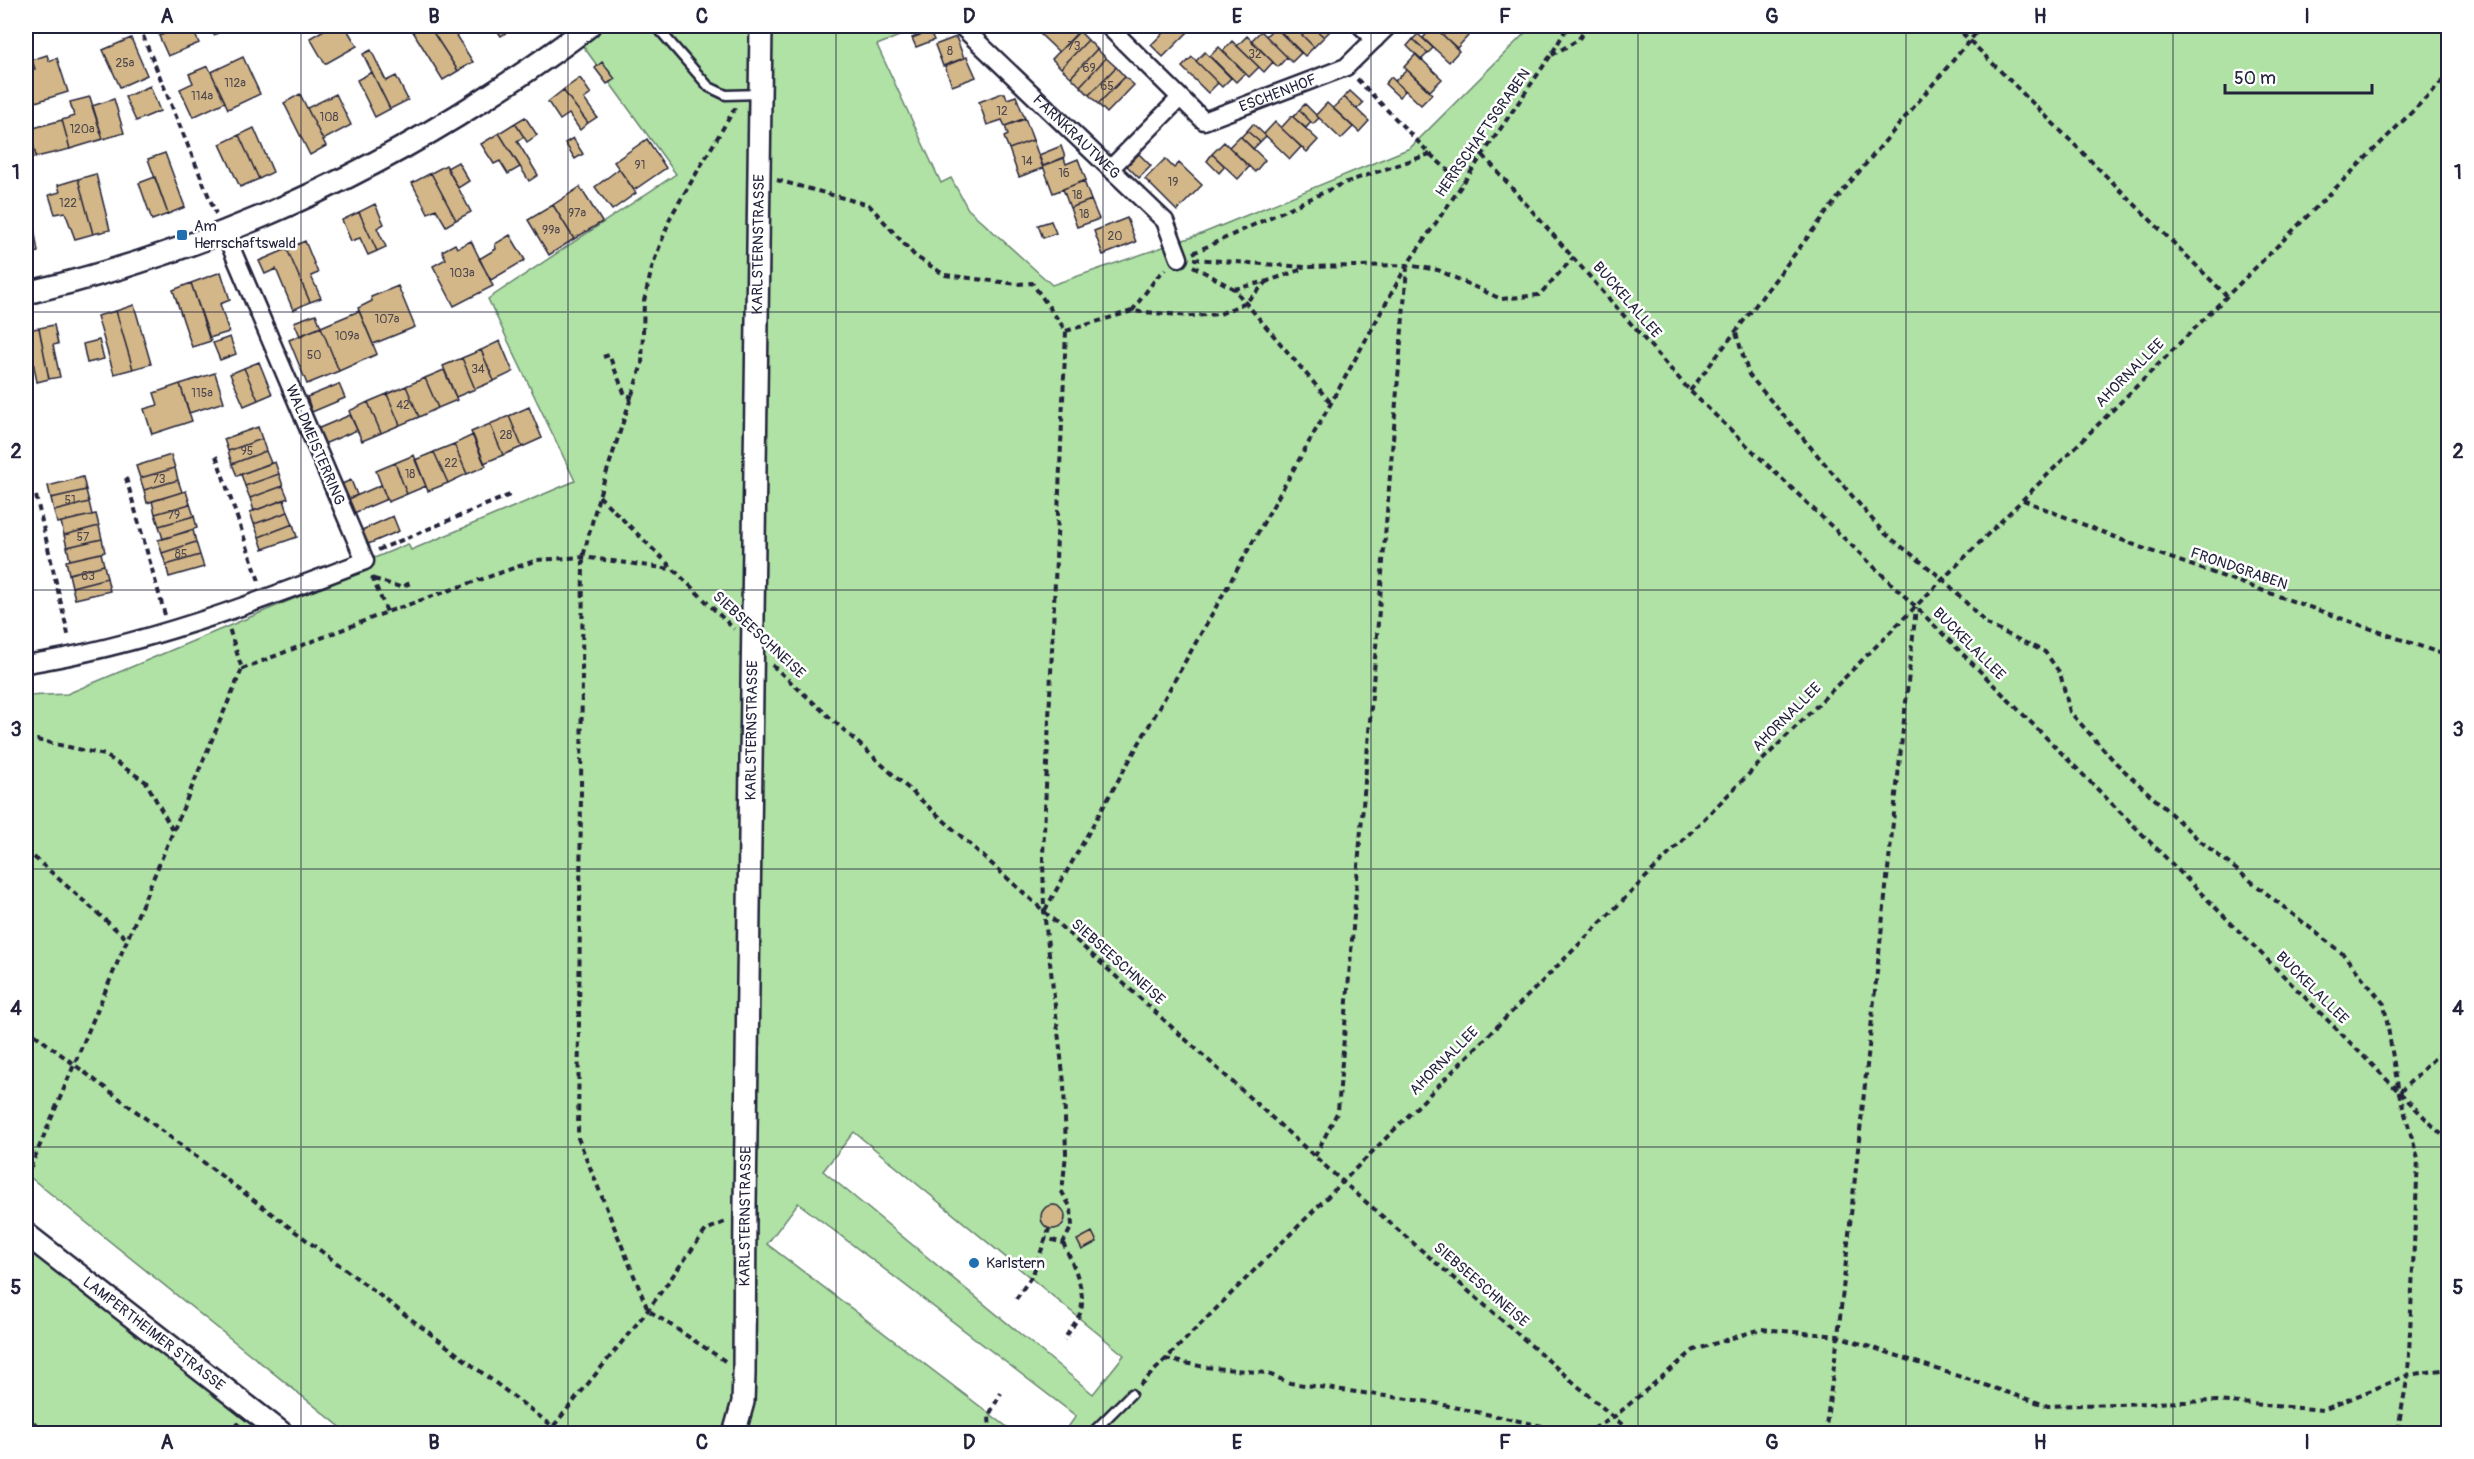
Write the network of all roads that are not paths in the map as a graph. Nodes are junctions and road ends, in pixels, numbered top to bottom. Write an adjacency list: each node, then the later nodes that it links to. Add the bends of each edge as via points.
1 (589, 26): 12 (street, via 507,84 397,151 298,201)
2 (656, 26): 9 (lane, via 709,87 726,95)
3 (761, 26): 9 (street, KARLSTERNSTRASSE)
4 (961, 26): 11 (street, FARNKRAUTWEG)
5 (1108, 26): 10 (street, ESCHENHOF)
6 (1361, 26): 8 (street)
7 (1389, 26): 8 (street, ESCHENHOF)
8 (1375, 39): 10 (street, ESCHENHOF, via 1346,67 1204,121)
9 (752, 94): 19 (street, KARLSTERNSTRASSE, via 753,648 744,1374 743,1402)
10 (1180, 98): 11 (street)
11 (1110, 169): 13 (street, FARNKRAUTWEG, via 1165,221)
12 (224, 231): 14 (street, via 140,262); 15 (street, WALDMEISTERRING, via 364,559 265,599 169,631 74,657)
13 (1179, 258)
14 (26, 293)
15 (26, 664)
16 (26, 1234): 18 (street, LAMPERTHEIMER STRASSE)
17 (1131, 1394): 20 (lane)
18 (283, 1434)
19 (734, 1434)
20 (1091, 1434)

